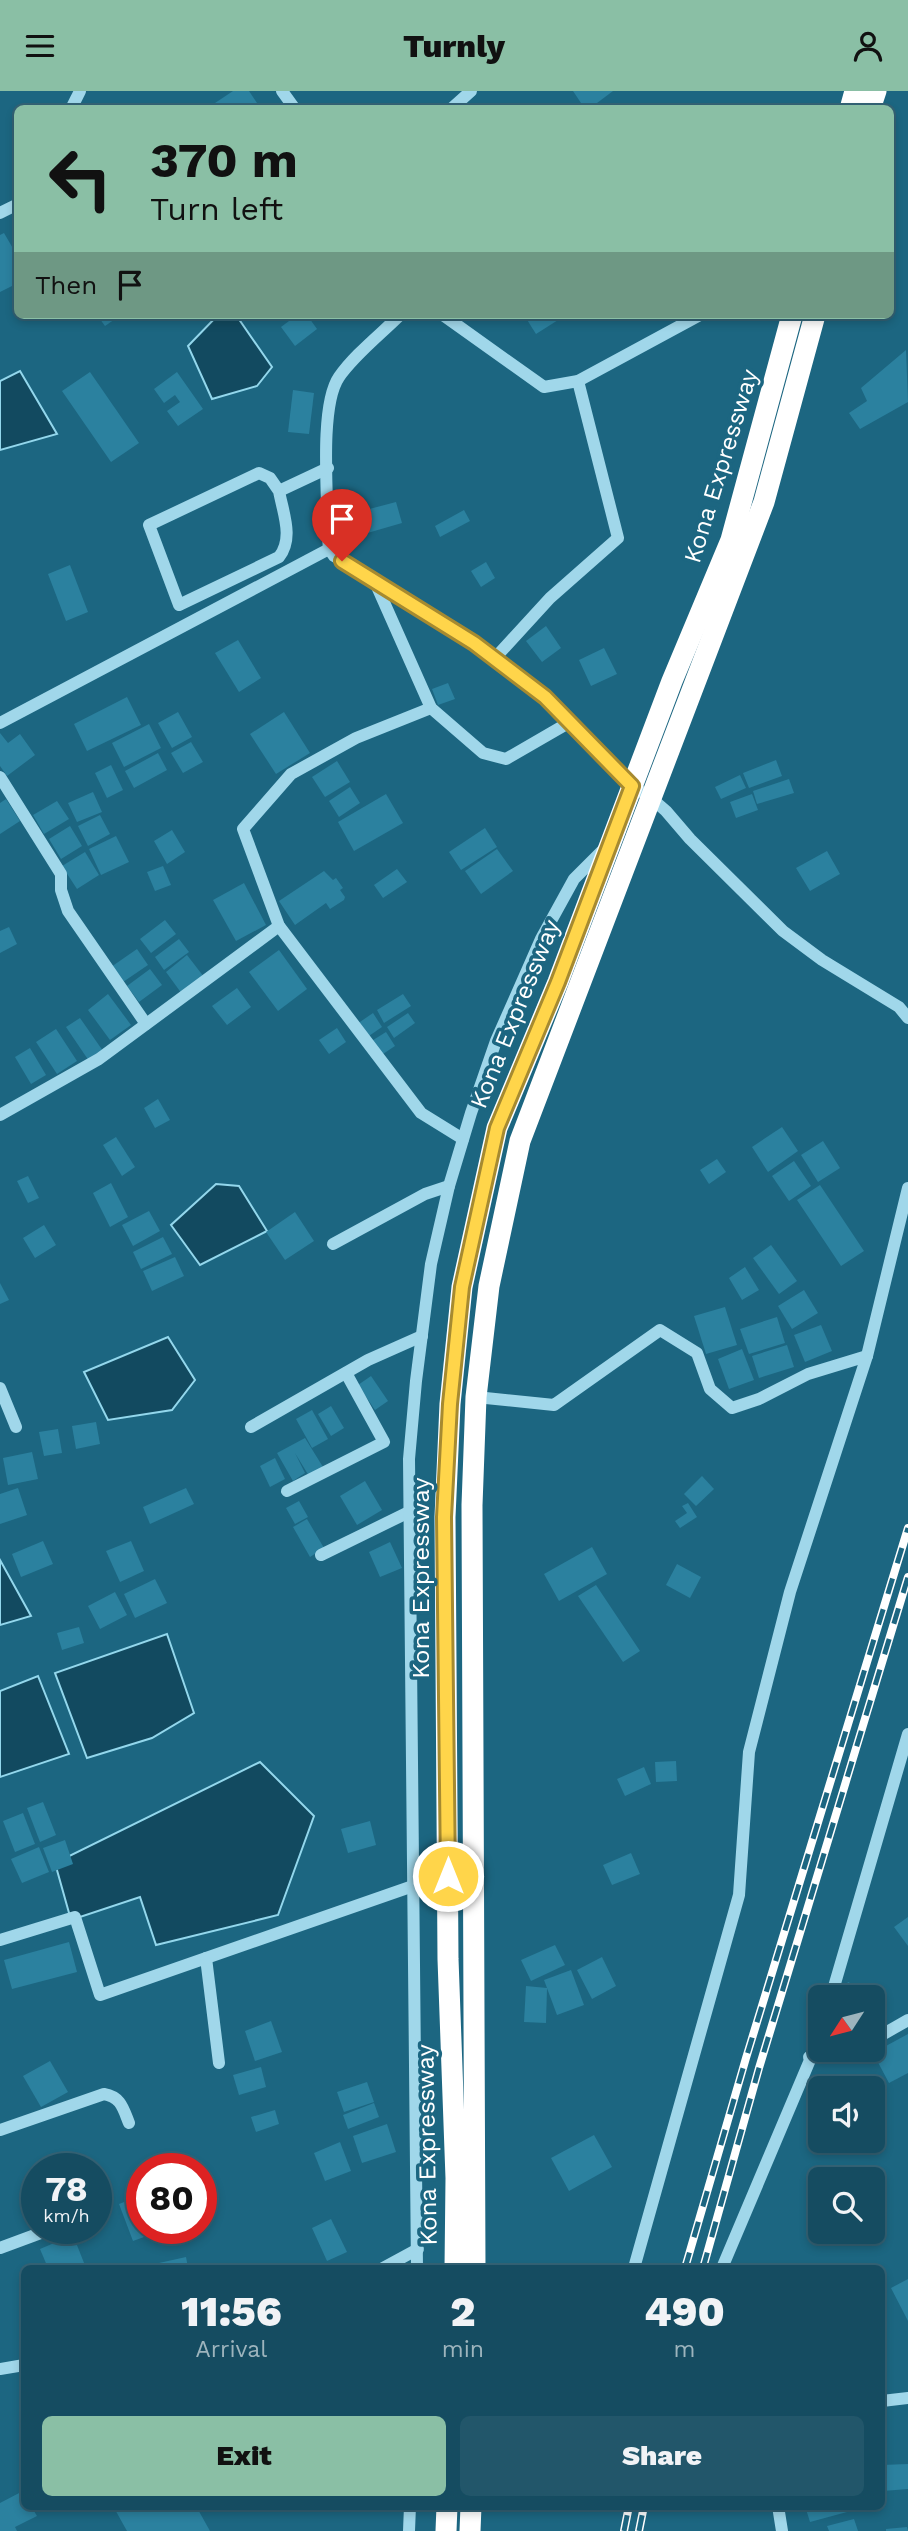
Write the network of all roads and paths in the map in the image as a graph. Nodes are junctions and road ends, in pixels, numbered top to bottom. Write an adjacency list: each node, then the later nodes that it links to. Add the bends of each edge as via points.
1 (471, 91): 2 (street)
2 (456, 105)
3 (396, 319): 9 (street, via 340,375 332,390)
4 (449, 319): 8 (street, via 544,387)
5 (693, 319): 8 (street)
6 (791, 319): 18 (highway, Kona Expressway, via 731,540)
7 (814, 319): 19 (highway, Kona Expressway, via 764,502)
8 (578, 381): 13 (street, via 618,538 550,598)
9 (328, 468): 10 (street); 11 (street)
10 (279, 491): 10 (street, via 270,478 259,473 149,525 179,605 279,557 288,538)
11 (330, 549): 12 (street); 16 (street)
12 (375, 582): 13 (street); 14 (street)
13 (495, 658): 15 (street)
14 (432, 708): 15 (street, via 483,753 506,759); 21 (street, via 356,738 291,774 243,829)
15 (570, 722): 18 (street)
16 (0, 723)
17 (0, 777): 23 (street, via 61,874 68,911)
18 (632, 786): 19 (street); 20 (highway, Kona Expressway)
19 (651, 798): 22 (street, via 783,931 899,1007); 33 (highway, Kona Expressway, via 520,1141 489,1286)
20 (611, 841): 25 (street, via 575,879 541,939 496,1041); 55 (highway, Kona Expressway, via 497,1128 462,1287 444,1517)
21 (279, 926): 23 (street); 25 (street, via 421,1113)
22 (908, 1018)
23 (146, 1024): 24 (street, via 99,1059)
24 (0, 1115)
25 (463, 1139): 26 (street)
26 (449, 1186): 28 (street, via 425,1194); 29 (street, via 430,1264)
27 (908, 1188): 30 (street)
28 (333, 1244)
29 (422, 1336): 31 (street); 37 (street, via 409,1459)
30 (867, 1356): 33 (street, via 808,1374 732,1408 710,1389 697,1353 660,1330 554,1405); 57 (street, via 790,1592 769,1672 749,1752 739,1895)
31 (346, 1373): 35 (street); 36 (street, via 384,1442)
32 (0, 1388): 34 (street)
33 (476, 1397): 56 (highway, Kona Expressway, via 472,1505)
34 (16, 1427)
35 (251, 1427)
36 (287, 1491)
37 (409, 1512): 38 (street); 40 (street)
38 (321, 1555)
39 (908, 1734): 43 (street)
40 (413, 1886): 42 (street); 52 (street)
41 (0, 1940): 42 (street, via 75,1917 100,1995)
42 (206, 1958): 47 (street)
43 (835, 1985)
44 (908, 2020): 45 (street)
45 (886, 2033)
46 (808, 2062): 58 (street)
47 (219, 2063)
48 (129, 2123): 49 (street, via 120,2101 104,2094)
49 (0, 2130)
50 (21, 2240): 51 (street)
51 (0, 2248)
52 (418, 2249): 53 (street); 54 (street)
53 (389, 2265)
54 (417, 2265)
55 (455, 2265)
56 (475, 2265)
57 (635, 2265)
58 (723, 2265)
59 (21, 2366): 60 (street)
60 (0, 2369)
61 (908, 2398): 62 (street)
62 (885, 2401)
63 (410, 2510): 67 (street)
64 (447, 2510): 68 (highway)
65 (471, 2510): 69 (highway)
66 (779, 2510): 70 (street)
67 (409, 2531)
68 (446, 2531)
69 (470, 2531)
70 (782, 2531)

